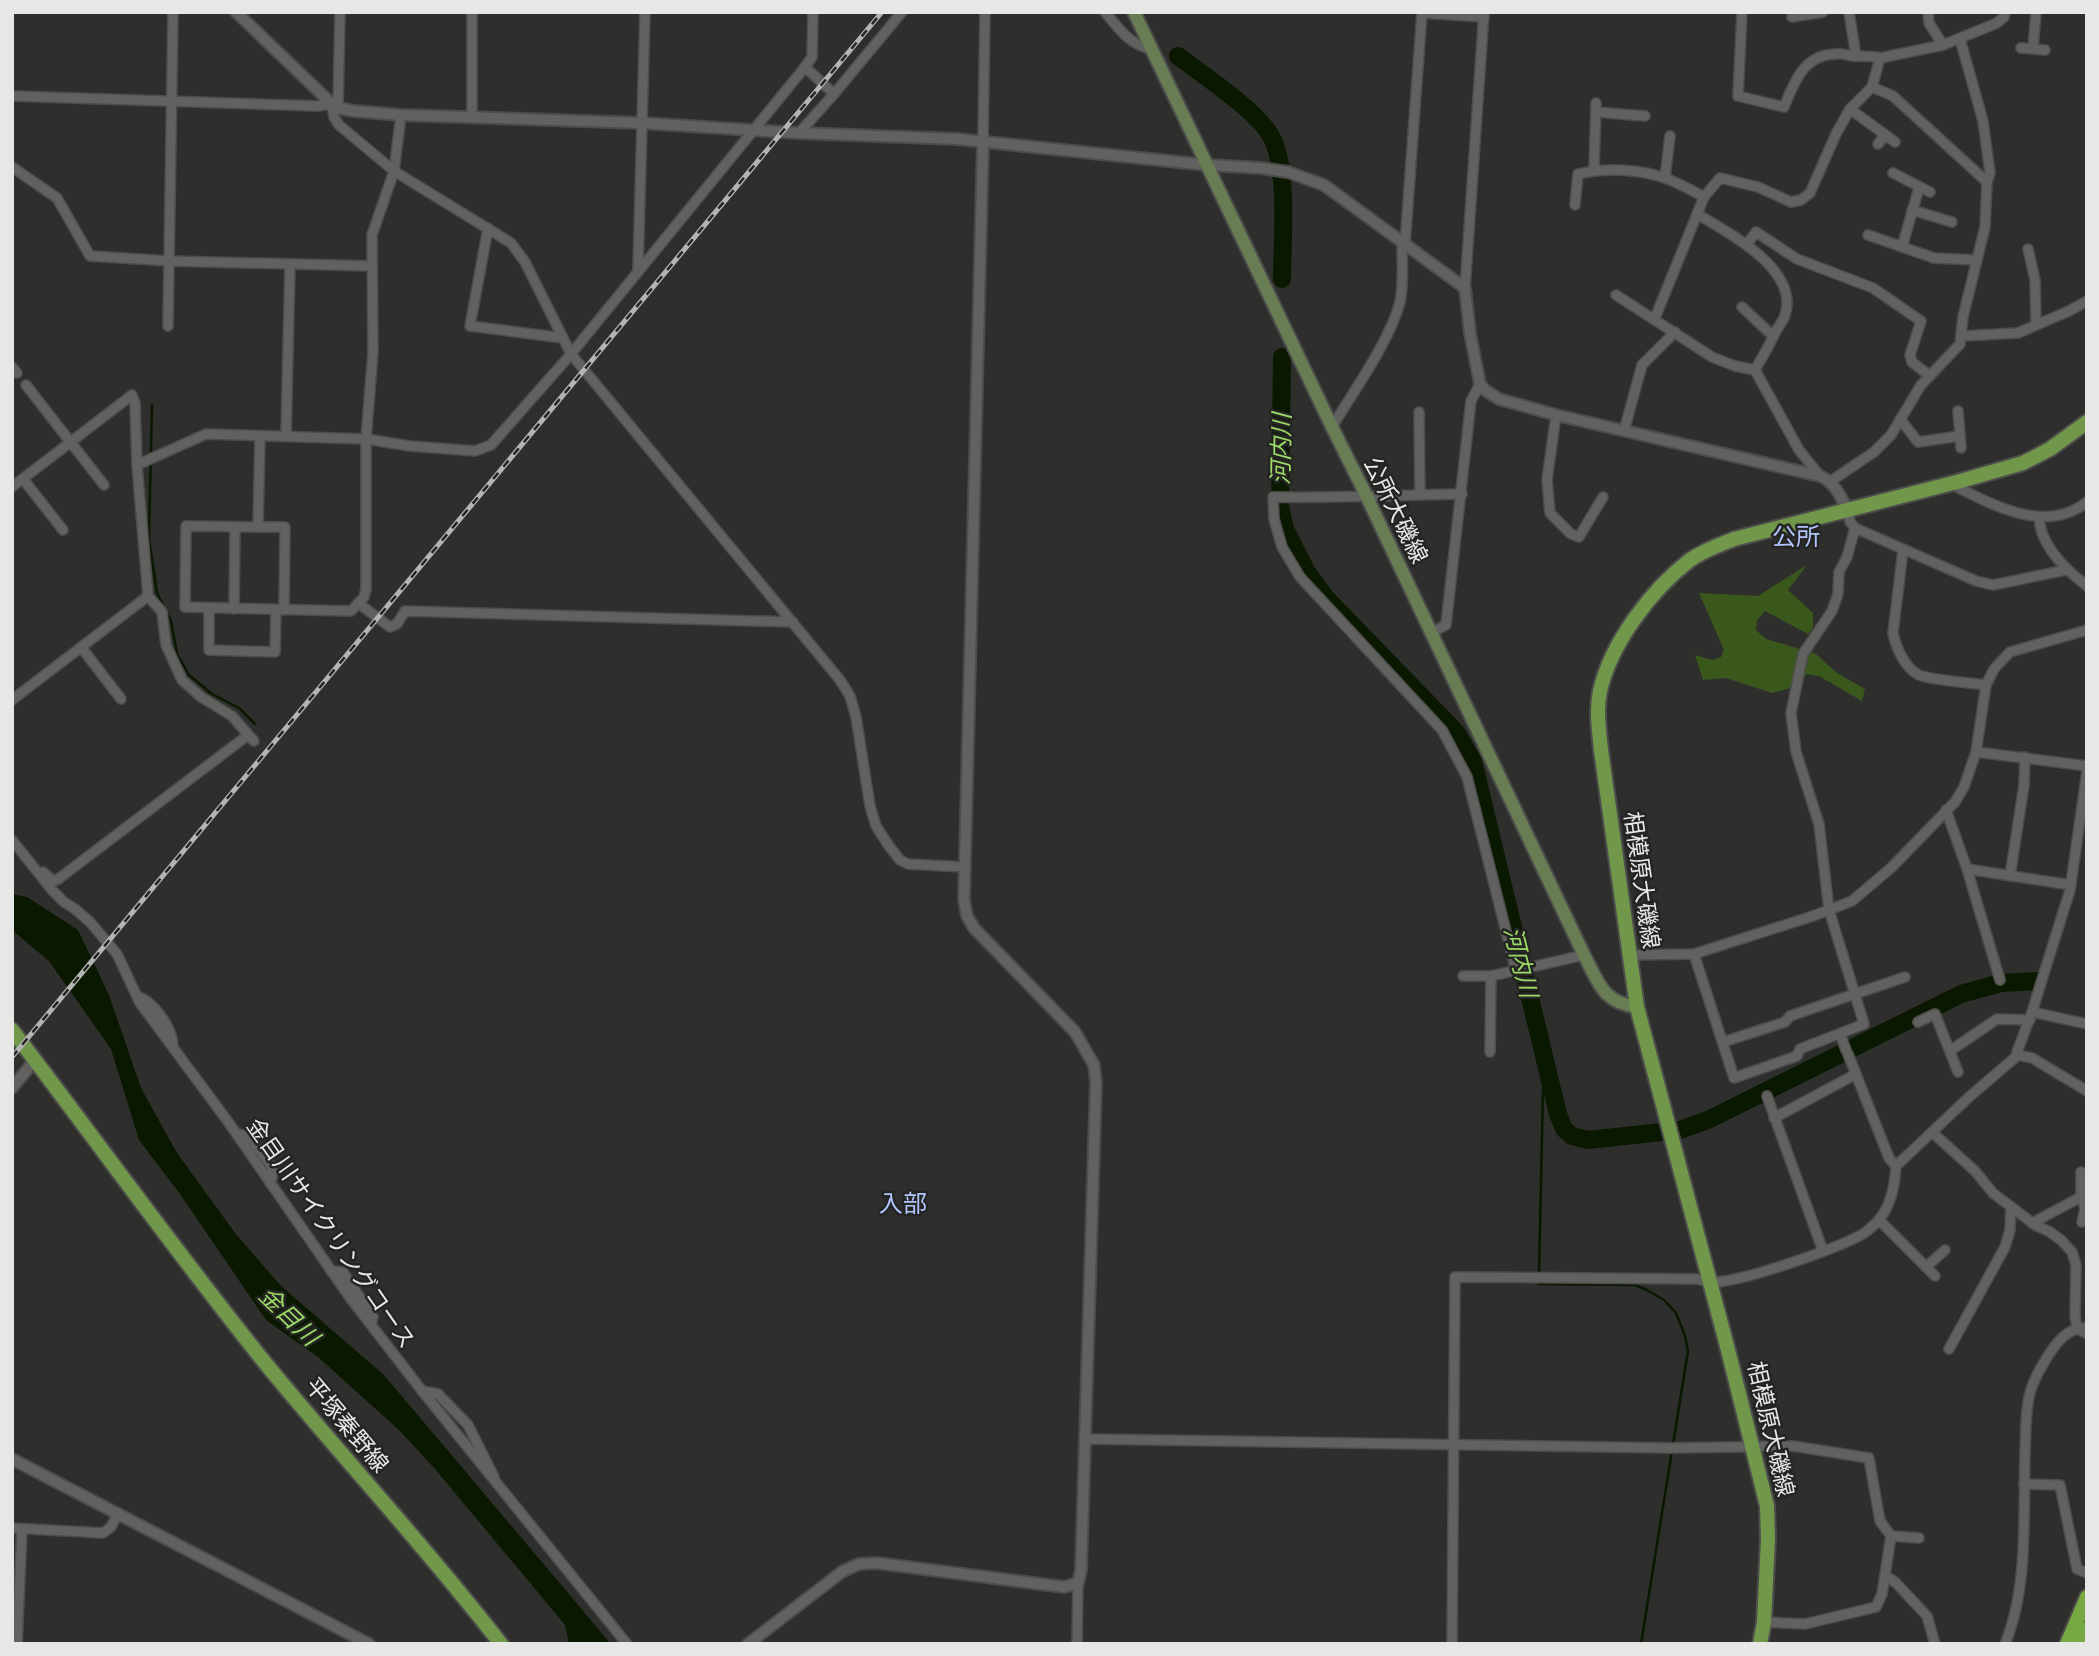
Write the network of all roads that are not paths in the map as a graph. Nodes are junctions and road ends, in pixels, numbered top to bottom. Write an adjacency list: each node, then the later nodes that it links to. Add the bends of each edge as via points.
1 (173, 12): 32 (street)
2 (236, 12): 33 (street)
3 (340, 12): 33 (street)
4 (472, 12): 36 (street)
5 (645, 12): 38 (street)
6 (813, 12): 28 (street, via 812,57)
7 (902, 12): 30 (street)
8 (985, 12): 43 (street)
9 (1105, 12): 23 (street, via 1128,38)
10 (1134, 12): 23 (main road, 公所大磯線)
11 (1742, 12): 26 (street, via 1738,96 1784,107 1799,72 1813,61 1834,53)
12 (1823, 12): 19 (street)
13 (1849, 12): 26 (street)
14 (1928, 12): 21 (street, via 1929,23)
15 (2005, 12): 20 (street, via 1997,23)
16 (2036, 12): 24 (street)
17 (1422, 13): 18 (street); 62 (street)
18 (1484, 15): 71 (street)
19 (1792, 17)
20 (1960, 39): 21 (street); 52 (street, via 1983,121 1990,173)
21 (1943, 45): 27 (street)
22 (2021, 48): 24 (street)
23 (1151, 49): 46 (main road, 公所大磯線)
24 (2033, 49): 25 (street)
25 (2045, 50)
26 (1856, 56): 27 (street)
27 (1880, 58): 29 (street)
28 (805, 67): 30 (street); 39 (street)
29 (1872, 87): 34 (street); 52 (street, via 1893,96)
30 (834, 94): 40 (street)
31 (12, 96): 32 (street)
32 (171, 103): 33 (street); 67 (street)
33 (335, 106): 35 (street); 49 (street, via 339,125)
34 (1850, 109): 41 (street); 55 (street, via 1810,193 1801,200 1791,202 1758,187 1720,178)
35 (401, 114): 36 (street); 49 (street)
36 (472, 116): 38 (street)
37 (1645, 116): 48 (street, via 1596,107)
38 (642, 123): 39 (street); 70 (street)
39 (753, 130): 40 (street); 70 (street)
40 (799, 132): 43 (street)
41 (1885, 135): 44 (street); 45 (street)
42 (1670, 136): 51 (street)
43 (982, 142): 46 (street); 138 (street)
44 (1895, 142)
45 (1878, 144)
46 (1207, 164): 62 (street, via 1288,172 1324,185); 92 (main road, 公所大磯線)
47 (12, 167): 67 (street, via 57,198 90,256)
48 (1594, 170): 51 (street); 56 (street, via 1578,174)
49 (394, 171): 60 (street); 69 (street, via 372,235)
50 (1893, 173): 53 (street)
51 (1665, 178): 55 (street)
52 (1987, 182): 66 (street, via 1985,227)
53 (1919, 188): 54 (street); 57 (street)
54 (1930, 192)
55 (1704, 197): 58 (street)
56 (1575, 205)
57 (1912, 210): 59 (street); 64 (street)
58 (1697, 214): 63 (street); 75 (street)
59 (1952, 222)
60 (488, 228): 81 (street, via 511,243 525,262); 81 (street, via 470,326)
61 (1868, 235): 64 (street)
62 (1404, 243): 71 (street); 92 (street, via 1400,303 1370,365)
63 (1747, 244): 79 (street, via 1785,286 1784,317); 84 (street, via 1756,232 1797,259 1873,288 1921,321 1910,355)
64 (1902, 247): 66 (street, via 1934,258)
65 (2028, 249): 76 (street, via 2035,280)
66 (1976, 260): 80 (street)
67 (170, 261): 68 (street); 77 (street)
68 (290, 264): 69 (street); 95 (street)
69 (372, 266): 97 (street, via 373,352)
70 (638, 269): 82 (street)
71 (1465, 288): 85 (street)
72 (1616, 295): 75 (street)
73 (2087, 301): 76 (street)
74 (1742, 307): 79 (street)
75 (1655, 318): 78 (street)
76 (2036, 325): 80 (street, via 2018,333)
77 (168, 326)
78 (1675, 332): 83 (street, via 1712,357); 93 (street, via 1642,365)
79 (1773, 336): 83 (street)
80 (1961, 336): 84 (street, via 1961,344)
81 (563, 338): 82 (street)
82 (571, 354): 97 (street, via 491,445 475,451); 125 (street)
83 (1755, 370): 101 (street, via 1799,450)
84 (1930, 376): 90 (street)
85 (1480, 384): 89 (street, via 1499,399); 106 (street, via 1471,401)
86 (26, 385): 98 (street)
87 (1958, 411): 96 (street)
88 (1419, 412): 108 (street)
89 (1556, 415): 93 (street); 109 (street, via 1547,481 1550,513 1579,537)
90 (1900, 419): 96 (street, via 1918,442); 101 (street, via 1874,452)
91 (2087, 422): 103 (main road, 相模原大磯線, via 2023,463)
92 (1332, 427): 107 (main road, 公所大磯線)
93 (1624, 431): 101 (street)
94 (260, 436): 95 (street); 100 (street, via 206,434); 114 (street)
95 (286, 436): 97 (street)
96 (1960, 436): 99 (street)
97 (366, 439): 121 (street, via 366,589)
98 (70, 443): 100 (street, via 132,395); 102 (street); 104 (street)
99 (1961, 448)
100 (137, 465): 120 (street)
101 (1826, 478): 111 (street)
102 (23, 479): 105 (street); 116 (street)
103 (1956, 482): 111 (main road, 相模原大磯線); 112 (street, via 1995,507)
104 (104, 485)
105 (12, 487)
106 (1462, 494): 108 (street); 127 (street, via 1446,625)
107 (1366, 495): 108 (street); 127 (main road, 公所大磯線); 146 (street, via 1273,497 1282,547 1300,577 1442,730 1454,749 1467,777)
108 (1420, 495)
109 (1603, 497)
110 (2087, 502): 112 (street, via 2062,516)
111 (1847, 509): 115 (street); 145 (main road, 相模原大磯線, via 1734,539 1691,560 1663,584 1609,662 1599,693 1598,717)
112 (2039, 517): 118 (street, via 2049,545)
113 (235, 527): 114 (street); 122 (street, via 186,526 185,607); 123 (street)
114 (258, 527): 124 (street, via 285,527)
115 (1855, 528): 117 (street); 142 (street, via 1839,572 1832,611 1803,654 1790,713 1796,752 1819,824)
116 (63, 530)
117 (1903, 550): 118 (street, via 1993,585); 129 (street, via 1893,633 1896,646 1911,670 1921,676)
118 (2066, 570): 119 (street)
119 (2087, 586)
120 (148, 596): 128 (street); 137 (street, via 162,612 166,645 182,680 201,698 232,716 251,738 57,880)
121 (358, 603): 124 (street, via 351,611); 125 (street, via 390,627 405,611)
122 (209, 608): 123 (street); 124 (street, via 209,650 275,652)
123 (234, 609): 124 (street)
124 (280, 610)
125 (793, 622): 138 (street, via 850,696 870,806 889,846 908,864)
126 (2087, 630): 129 (street, via 2010,652 1994,668)
127 (1431, 633): 144 (main road, 公所大磯線)
128 (81, 647): 130 (street); 131 (street)
129 (1986, 685): 132 (street)
130 (121, 699)
131 (12, 700)
132 (1976, 752): 133 (street); 135 (street, via 1965,787)
133 (2025, 757): 134 (street); 140 (street)
134 (2087, 768): 141 (street)
135 (1946, 810): 139 (street); 142 (street, via 1892,867 1852,901)
136 (12, 840): 137 (street)
137 (32, 863): 185 (street, 金目川サイクリングコース, via 52,890 90,922 117,954 137,996 161,1016 173,1037 173,1047 237,1134 249,1136 272,1167 270,1182 331,1271 343,1272 373,1317 371,1325)
138 (965, 867): 186 (street, via 964,900 974,928 1075,1032 1094,1065)
139 (1967, 869): 140 (street); 150 (street)
140 (2010, 876): 141 (street)
141 (2071, 885): 153 (street)
142 (1829, 910): 143 (street); 151 (street)
143 (1694, 954): 145 (street); 158 (street)
144 (1584, 955): 146 (street); 152 (main road, 公所大磯線, via 1613,1001)
145 (1630, 955): 152 (main road, 相模原大磯線)
146 (1519, 970): 148 (street)
147 (1463, 976): 148 (street)
148 (1491, 976): 160 (street)
149 (1905, 977): 151 (street)
150 (2000, 980)
151 (1855, 994): 157 (street, via 1864,1024); 158 (street)
152 (1637, 1007): 181 (main road, 相模原大磯線)
153 (2031, 1016): 155 (street); 159 (street, via 1997,1019); 161 (street)
154 (1917, 1022): 159 (street, via 1935,1014)
155 (2087, 1024)
156 (12, 1030): 162 (main road, 平塚秦野線)
157 (1840, 1034): 158 (street, via 1800,1049 1797,1056 1734,1078); 164 (street)
158 (1723, 1042)
159 (1950, 1051): 163 (street)
160 (1490, 1052)
161 (2018, 1055): 166 (street, via 2032,1058); 169 (street)
162 (35, 1060): 165 (street); 204 (main road, 平塚秦野線, via 233,1322)
163 (1958, 1072)
164 (1856, 1074): 168 (street); 170 (street)
165 (12, 1088)
166 (2087, 1091)
167 (1767, 1096): 168 (street)
168 (1774, 1118): 178 (street)
169 (1933, 1132): 170 (street); 173 (street)
170 (1896, 1166): 174 (street, via 1895,1186)
171 (2081, 1172): 172 (street)
172 (2081, 1198): 175 (street, via 2085,1208); 176 (street)
173 (2011, 1207): 176 (street); 184 (street, via 2005,1247)
174 (1879, 1220): 178 (street, via 1863,1234); 179 (street)
175 (2082, 1222)
176 (2032, 1223): 182 (street, via 2062,1240 2072,1252 2075,1316)
177 (1945, 1250): 179 (street)
178 (1823, 1251): 181 (street, via 1752,1275)
179 (1926, 1267): 180 (street)
180 (1935, 1276)
181 (1710, 1282): 187 (street, via 1455,1277); 188 (main road, 相模原大磯線)
182 (2082, 1327): 183 (street); 191 (street, via 2062,1337 2030,1392)
183 (2087, 1334)
184 (1949, 1349)
185 (422, 1391): 190 (street, 金目川サイクリングコース); 190 (street, via 438,1394 468,1425)
186 (1086, 1439): 187 (street); 198 (street)
187 (1454, 1445): 188 (street); 208 (street)
188 (1753, 1447): 194 (street, via 1793,1446 1869,1458 1880,1521); 200 (main road, 相模原大磯線, via 1767,1506)
189 (12, 1459): 192 (street)
190 (496, 1482): 205 (street, 金目川サイクリングコース)
191 (2024, 1484): 196 (street, via 2060,1485); 211 (street, via 2017,1610)
192 (118, 1513): 193 (street, via 103,1533); 203 (street)
193 (17, 1529): 202 (street)
194 (1891, 1536): 195 (street); 197 (street)
195 (1919, 1538)
196 (2082, 1571)
197 (1886, 1576): 200 (street, via 1876,1607 1805,1624); 210 (street, via 1927,1616)
198 (1078, 1583): 206 (street, via 1064,1587 859,1564 843,1571); 207 (street)
199 (2087, 1597): 212 (highway)
200 (1764, 1622): 209 (main road, 相模原大磯線)
201 (2087, 1629): 213 (highway)
202 (17, 1644)
203 (369, 1644)
204 (501, 1644)
205 (628, 1644)
206 (748, 1644)
207 (1077, 1644)
208 (1452, 1644)
209 (1760, 1644)
210 (1935, 1644)
211 (2005, 1644)
212 (2067, 1644)
213 (2081, 1644)

